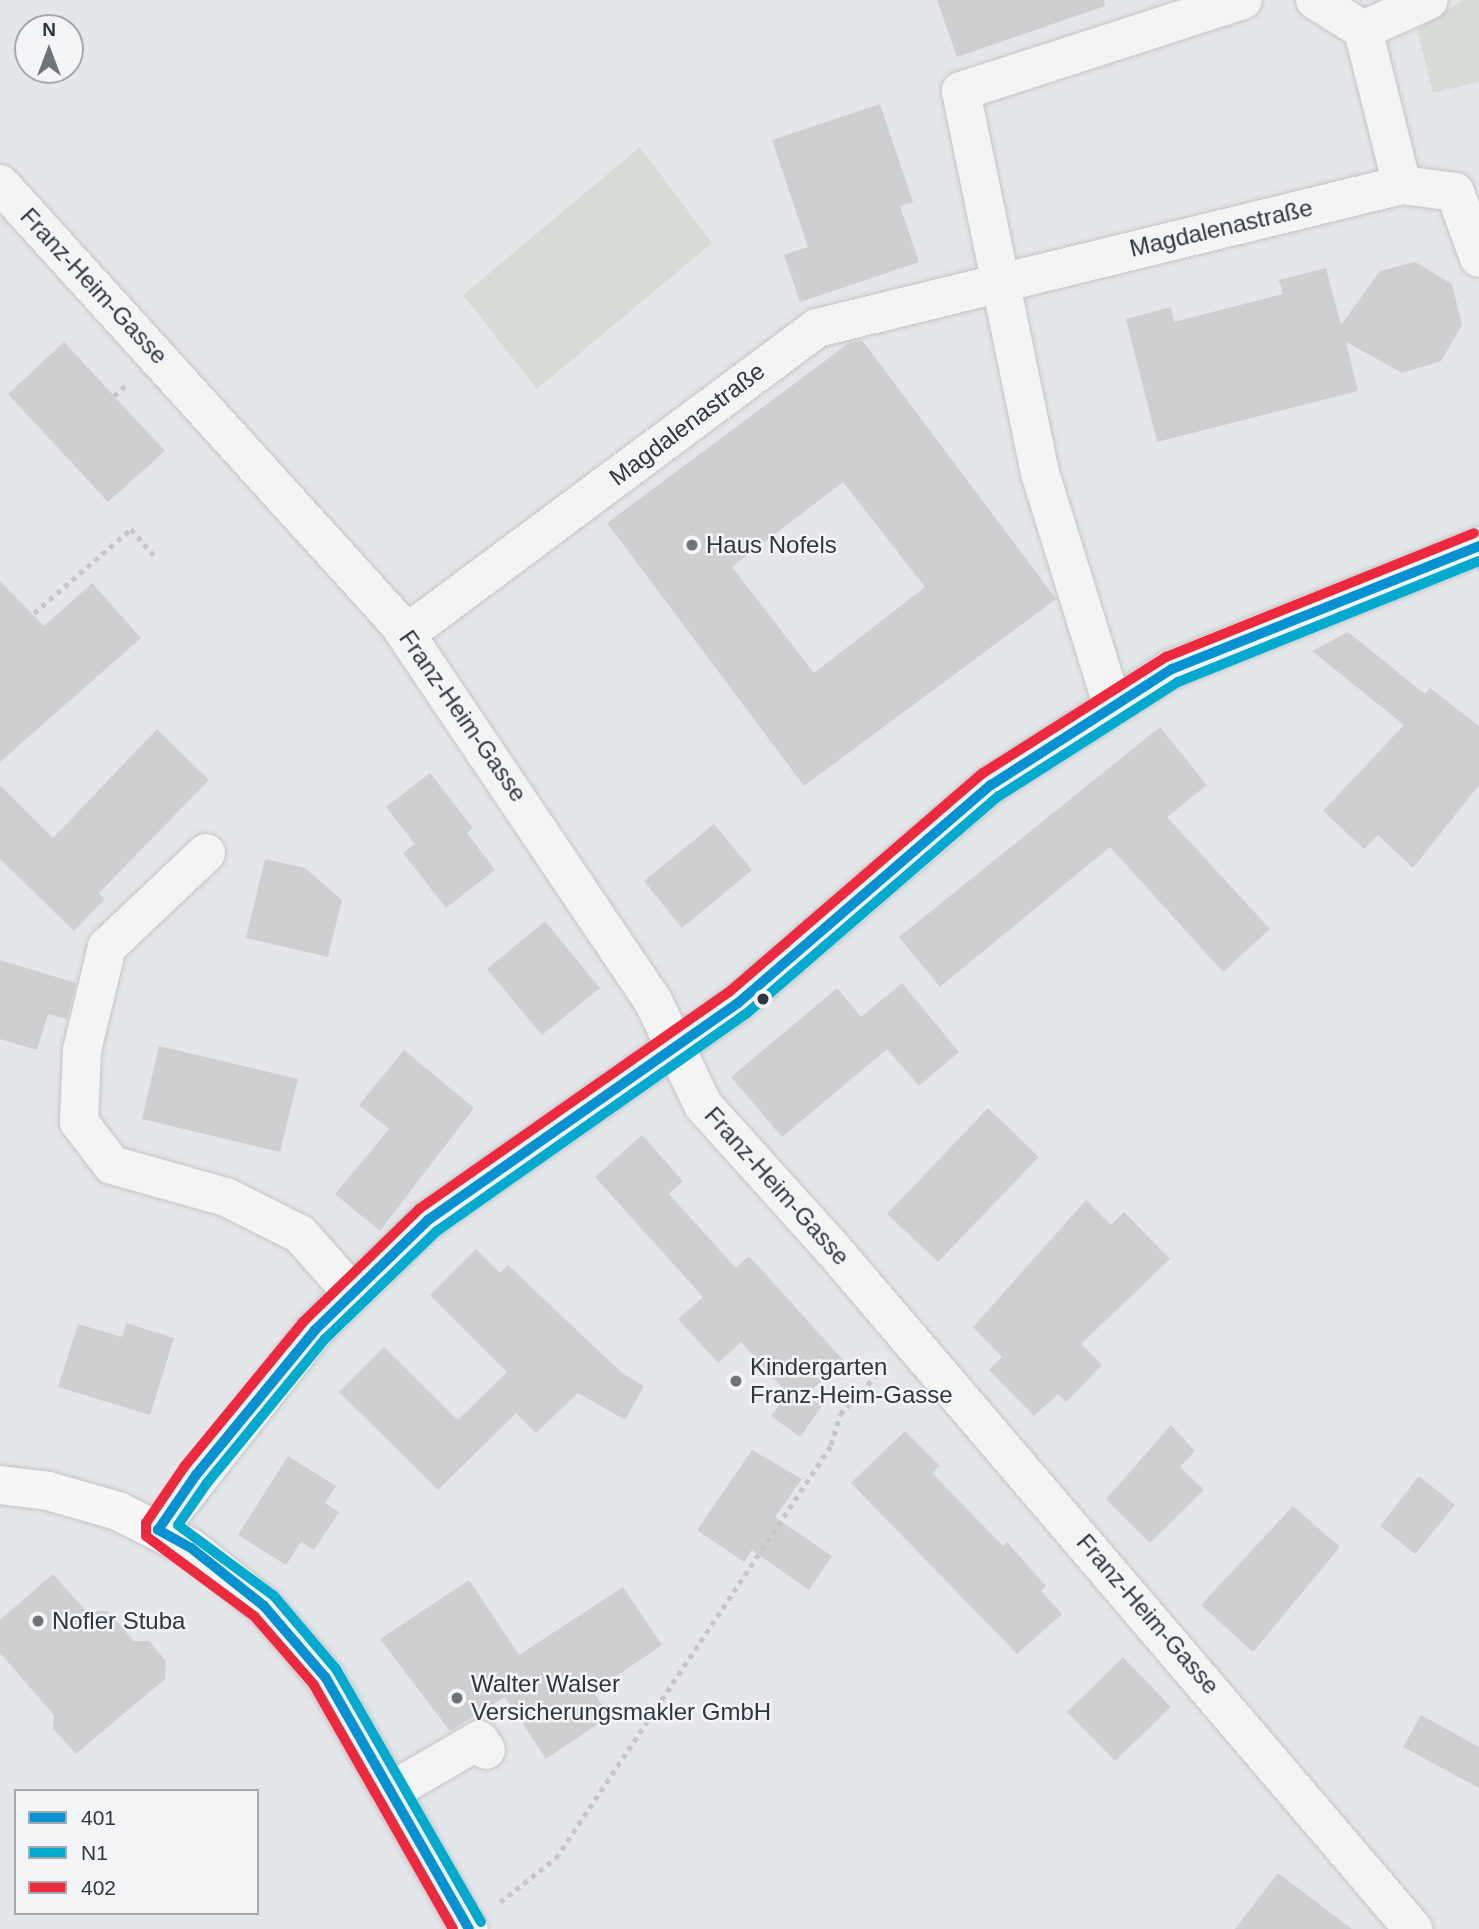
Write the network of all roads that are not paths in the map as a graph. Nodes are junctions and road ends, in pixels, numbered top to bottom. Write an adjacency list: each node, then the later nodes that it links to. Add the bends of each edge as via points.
1 (1243, 0): 9 (street, via 961,91)
2 (1315, 0): 4 (street)
3 (1429, 0): 4 (street)
4 (1363, 30): 6 (street)
5 (0, 184): 11 (street, Franz-Heim-Gasse, via 255,460)
6 (1402, 185): 7 (street, Magdalenastraße); 9 (street, Magdalenastraße)
7 (1467, 189): 8 (street, Magdalenastraße)
8 (1479, 258)
9 (1000, 280): 11 (street, Magdalenastraße, via 817,328); 12 (street, via 1040,473)
10 (1479, 546): 12 (street, via 1172,668)
11 (406, 634): 14 (street, Franz-Heim-Gasse, via 653,1001)
12 (1112, 704): 14 (street, via 991,785 765,981)
13 (206, 853): 15 (street, via 107,947 82,1050 79,1122 112,1166 226,1197 300,1234)
14 (675, 1045): 15 (street, via 428,1220); 21 (street, Franz-Heim-Gasse, via 703,1105 910,1339)
15 (352, 1293): 17 (street, via 196,1475)
16 (0, 1485): 17 (main road, via 48,1490 118,1511)
17 (158, 1530): 19 (main road, via 191,1548 264,1606 325,1677)
18 (488, 1739): 19 (street)
19 (390, 1792): 20 (main road)
20 (480, 1919)
21 (1413, 1929)

